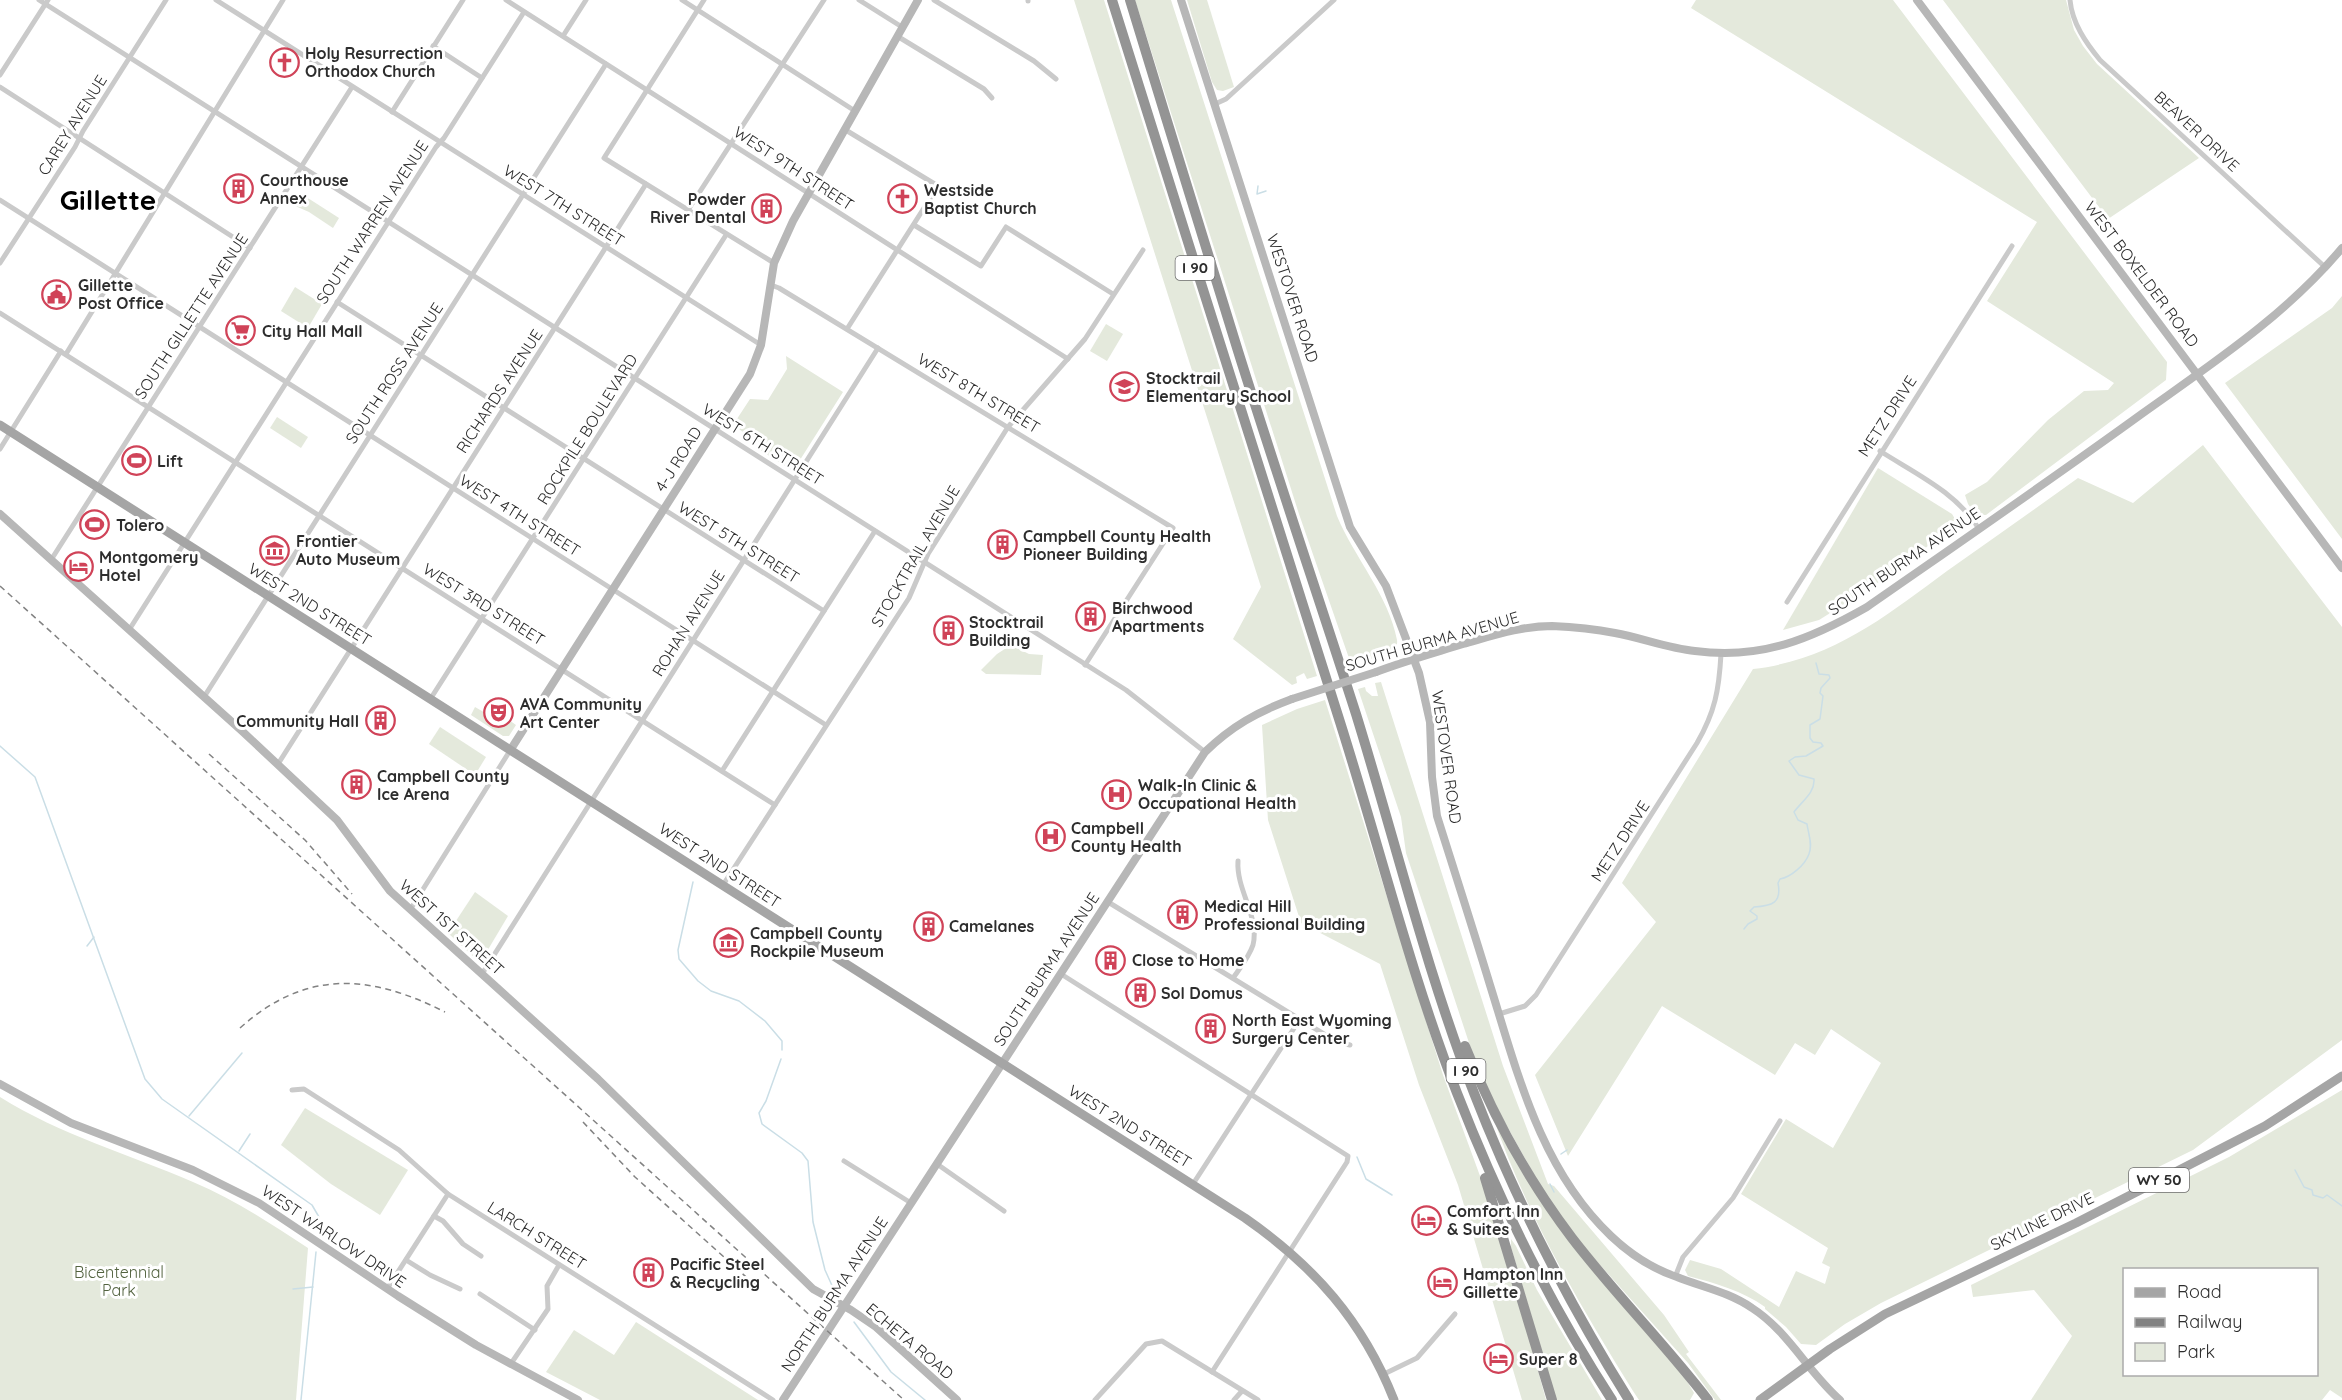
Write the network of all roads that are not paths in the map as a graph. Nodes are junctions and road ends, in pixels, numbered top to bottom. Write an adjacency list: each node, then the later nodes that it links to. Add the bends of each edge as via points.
1 (39, 0): 20 (street, WEST 6TH STREET)
2 (166, 0): 28 (street, CAREY AVENUE)
3 (216, 0): 24 (street, WEST 7TH STREET)
4 (283, 0): 24 (street)
5 (463, 0): 27 (street)
6 (506, 0): 22 (street, WEST 9TH STREET)
7 (586, 0): 25 (street)
8 (682, 0): 21 (street)
9 (704, 0): 21 (street)
10 (824, 0): 30 (street)
11 (859, 0): 23 (street)
12 (918, 0): 23 (street, 4-J ROAD)
13 (934, 0): 33 (street, via 1034,61)
14 (1112, 0): 148 (highway, I 90)
15 (1130, 0): 137 (highway, I 90)
16 (1181, 0): 38 (street, WESTOVER ROAD)
17 (1334, 0): 38 (street)
18 (1917, 0): 81 (street, WEST BOXELDER ROAD)
19 (2070, 0): 65 (street, BEAVER DRIVE, via 2076,23 2100,60)
20 (46, 2): 28 (street, WEST 6TH STREET); 31 (street)
21 (697, 10): 30 (street); 36 (street)
22 (524, 12): 25 (street, WEST 9TH STREET); 32 (street, SOUTH WARREN AVENUE)
23 (902, 27): 26 (street, 4-J ROAD)
24 (265, 31): 35 (street, WEST 7TH STREET); 40 (street)
25 (563, 36): 29 (street, WEST 9TH STREET)
26 (897, 36): 37 (street, via 984,89); 39 (street, 4-J ROAD)
27 (433, 46): 32 (street); 41 (street)
28 (130, 58): 40 (street, WEST 6TH STREET); 43 (street, CAREY AVENUE)
29 (606, 64): 36 (street, WEST 9TH STREET); 50 (street, SOUTH ROSS AVENUE)
30 (782, 64): 39 (street); 45 (street)
31 (0, 75)
32 (482, 78): 44 (street, SOUTH WARREN AVENUE)
33 (1056, 79)
34 (0, 87): 43 (street)
35 (352, 87): 41 (street, WEST 7TH STREET); 46 (street, SOUTH GILLETTE AVENUE)
36 (647, 90): 45 (street, WEST 9TH STREET); 47 (street, via 604,158)
37 (992, 98)
38 (1215, 105): 119 (street, WESTOVER ROAD, via 1350,527 1386,586)
39 (855, 111): 42 (street, 4-J ROAD)
40 (214, 112): 46 (street, WEST 6TH STREET); 48 (street)
41 (392, 112): 44 (street, WEST 7TH STREET)
42 (844, 129): 49 (street, 4-J ROAD); 55 (street, via 938,186)
43 (80, 138): 48 (street); 53 (street, CAREY AVENUE)
44 (440, 142): 50 (street, WEST 7TH STREET); 54 (street, SOUTH WARREN AVENUE)
45 (731, 144): 49 (street, WEST 9TH STREET); 52 (street)
46 (301, 167): 54 (street, WEST 6TH STREET); 58 (street, SOUTH GILLETTE AVENUE)
47 (646, 184): 52 (street); 59 (street, RICHARDS AVENUE)
48 (164, 193): 58 (street); 66 (street)
49 (808, 194): 61 (street, WEST 9TH STREET); 64 (street, 4-J ROAD)
50 (523, 195): 59 (street, WEST 7TH STREET); 67 (street, SOUTH ROSS AVENUE)
51 (0, 200): 53 (street, WEST 4TH STREET)
52 (688, 210): 56 (street)
53 (29, 219): 63 (street, CAREY AVENUE); 66 (street, WEST 4TH STREET)
54 (387, 222): 67 (street, WEST 6TH STREET); 71 (street, SOUTH WARREN AVENUE)
55 (914, 225): 61 (street); 69 (street, via 981,266 1006,227)
56 (726, 235): 64 (street); 70 (street, ROCKPILE BOULEVARD)
57 (2012, 246): 92 (street, METZ DRIVE)
58 (250, 248): 73 (street, SOUTH GILLETTE AVENUE)
59 (605, 248): 70 (street, WEST 7TH STREET); 74 (street, RICHARDS AVENUE)
60 (2342, 248): 65 (street, SOUTH BURMA AVENUE)
61 (898, 250): 75 (street); 80 (street, WEST 9TH STREET)
62 (1143, 250): 69 (street, STOCKTRAIL AVENUE)
63 (0, 263)
64 (774, 263): 68 (street, 4-J ROAD)
65 (2326, 268): 81 (street, SOUTH BURMA AVENUE, via 2256,332)
66 (115, 273): 73 (street, WEST 4TH STREET); 78 (street)
67 (472, 276): 74 (street, WEST 6TH STREET); 79 (street, SOUTH ROSS AVENUE)
68 (771, 285): 75 (street, WEST 8TH STREET); 76 (street, 4-J ROAD)
69 (1113, 294): 80 (street, STOCKTRAIL AVENUE, via 1086,339)
70 (686, 299): 76 (street, WEST 7TH STREET); 82 (street, ROCKPILE BOULEVARD)
71 (337, 302): 79 (street, WEST 5TH STREET); 83 (street, SOUTH WARREN AVENUE)
72 (0, 313): 78 (street, WEST 3RD STREET)
73 (200, 327): 83 (street, WEST 4TH STREET); 84 (street, SOUTH GILLETTE AVENUE)
74 (555, 328): 82 (street, WEST 6TH STREET); 85 (street, RICHARDS AVENUE)
75 (848, 329): 77 (street, WEST 8TH STREET)
76 (761, 345): 88 (street, 4-J ROAD, via 750,374)
77 (879, 348): 87 (street, WEST 8TH STREET); 95 (street, ROHAN AVENUE)
78 (63, 353): 84 (street, WEST 3RD STREET); 89 (street)
79 (421, 355): 85 (street, WEST 5TH STREET); 90 (street, SOUTH ROSS AVENUE)
80 (1068, 359): 87 (street, STOCKTRAIL AVENUE)
81 (2198, 374): 101 (street, SOUTH BURMA AVENUE); 109 (street, WEST BOXELDER ROAD)
82 (635, 379): 88 (street, WEST 6TH STREET); 93 (street, ROCKPILE BOULEVARD)
83 (286, 382): 90 (street, WEST 4TH STREET); 94 (street, SOUTH WARREN AVENUE)
84 (148, 407): 94 (street, WEST 3RD STREET); 96 (street, SOUTH GILLETTE AVENUE)
85 (504, 408): 93 (street, WEST 5TH STREET); 97 (street, RICHARDS AVENUE)
86 (0, 425): 89 (main road, WEST 2ND STREET)
87 (1008, 428): 107 (street, STOCKTRAIL AVENUE); 120 (street, WEST 8TH STREET, via 1173,528)
88 (715, 429): 95 (street, WEST 6TH STREET); 98 (street, 4-J ROAD)
89 (11, 432): 91 (street); 96 (main road, WEST 2ND STREET)
90 (370, 435): 97 (street, WEST 4TH STREET); 100 (street, SOUTH ROSS AVENUE)
91 (0, 449)
92 (1880, 451): 101 (street, via 1954,498); 112 (street, METZ DRIVE)
93 (584, 459): 98 (street, WEST 5TH STREET); 103 (street, ROCKPILE BOULEVARD)
94 (235, 463): 100 (street, WEST 3RD STREET); 104 (street, SOUTH WARREN AVENUE)
95 (795, 480): 102 (street, WEST 6TH STREET); 106 (street, ROHAN AVENUE)
96 (98, 487): 104 (main road, WEST 2ND STREET); 105 (street, SOUTH GILLETTE AVENUE)
97 (453, 488): 103 (street, WEST 4TH STREET); 108 (street, RICHARDS AVENUE)
98 (664, 510): 106 (street, WEST 5TH STREET); 110 (street, 4-J ROAD)
99 (0, 514): 105 (street, WEST 1ST STREET)
100 (318, 516): 108 (street, WEST 3RD STREET); 111 (street, SOUTH ROSS AVENUE)
101 (1979, 529): 118 (street, SOUTH BURMA AVENUE, via 1834,626 1776,648)
102 (875, 531): 107 (street, WEST 6TH STREET); 113 (street)
103 (533, 539): 110 (street, WEST 4TH STREET); 114 (street, ROCKPILE BOULEVARD)
104 (184, 542): 111 (main road, WEST 2ND STREET); 115 (street, SOUTH WARREN AVENUE)
105 (51, 560): 115 (street, WEST 1ST STREET)
106 (744, 560): 113 (street, WEST 5TH STREET); 116 (street, ROHAN AVENUE)
107 (924, 562): 120 (street, WEST 6TH STREET); 126 (street, STOCKTRAIL AVENUE, via 909,597)
108 (401, 567): 114 (street, WEST 3RD STREET); 117 (street, RICHARDS AVENUE)
109 (2342, 568)
110 (613, 589): 116 (street, WEST 4TH STREET); 121 (street, 4-J ROAD)
111 (268, 596): 117 (main road, WEST 2ND STREET); 123 (street, SOUTH ROSS AVENUE)
112 (1787, 602)
113 (824, 611): 122 (street)
114 (482, 618): 121 (street, WEST 3RD STREET); 124 (street, ROCKPILE BOULEVARD)
115 (129, 630): 123 (street, WEST 1ST STREET)
116 (693, 640): 122 (street, WEST 4TH STREET); 125 (street, ROHAN AVENUE)
117 (351, 647): 124 (main road, WEST 2ND STREET); 129 (street, RICHARDS AVENUE)
118 (1721, 654): 119 (street, SOUTH BURMA AVENUE, via 1616,633 1550,626 1493,635); 141 (street, METZ DRIVE, via 1714,710 1697,743 1536,994 1525,1006)
119 (1414, 659): 128 (street, SOUTH BURMA AVENUE, bridge, via 1260,710); 141 (street, WESTOVER ROAD, via 1430,722 1437,816)
120 (1085, 664): 128 (street, WEST 6TH STREET, via 1126,690)
121 (562, 670): 125 (street, WEST 3RD STREET); 127 (street, 4-J ROAD)
122 (773, 691): 126 (street, WEST 4TH STREET); 130 (street)
123 (204, 697): 129 (street, WEST 1ST STREET)
124 (431, 698): 127 (main road, WEST 2ND STREET)
125 (642, 721): 130 (street, WEST 3RD STREET); 131 (street, ROHAN AVENUE)
126 (826, 725): 132 (street, STOCKTRAIL AVENUE)
127 (511, 749): 131 (main road, WEST 2ND STREET); 136 (street, 4-J ROAD)
128 (1205, 752): 135 (street, SOUTH BURMA AVENUE)
129 (278, 764): 136 (street, WEST 1ST STREET, via 349,833 382,883)
130 (722, 771): 132 (street, WEST 3RD STREET)
131 (592, 801): 134 (main road, WEST 2ND STREET); 138 (street, ROHAN AVENUE)
132 (775, 805): 134 (street, STOCKTRAIL AVENUE)
133 (1238, 861): 140 (street, via 1237,874 1254,935 1252,946)
134 (723, 885): 144 (main road, WEST 2ND STREET)
135 (1108, 902): 139 (street, SOUTH BURMA AVENUE); 140 (street)
136 (411, 910): 138 (street, WEST 1ST STREET)
137 (1425, 945): 184 (highway, I 90, via 1473,1091 1515,1191 1551,1266); 185 (highway, I 90, via 1487,1098 1545,1199 1578,1245)
138 (482, 974): 166 (street, WEST 1ST STREET, via 598,1078 813,1289)
139 (1061, 974): 144 (street, SOUTH BURMA AVENUE); 149 (street)
140 (1233, 978): 142 (street)
141 (1499, 1014): 162 (street, WESTOVER ROAD, via 1536,1124 1580,1202 1629,1251)
142 (1300, 1019): 143 (street, via 1337,1042); 149 (street)
143 (1350, 1045)
144 (1002, 1063): 152 (street, SOUTH BURMA AVENUE); 153 (main road, WEST 2ND STREET)
145 (2342, 1076): 170 (main road, SKYLINE DRIVE / WY 50, via 2265,1126 2076,1223 1885,1314)
146 (0, 1084): 163 (street, WEST WARLOW DRIVE, via 67,1122 237,1191)
147 (292, 1090): 154 (street, LARCH STREET, via 304,1089 382,1138)
148 (1455, 1090): 182 (highway, I 90, via 1502,1227); 183 (highway, I 90, via 1510,1218 1551,1300)
149 (1251, 1093): 153 (street); 158 (street, via 1348,1156)
150 (1780, 1121): 162 (street, via 1733,1198 1683,1257)
151 (844, 1161): 155 (street)
152 (937, 1164): 155 (street, SOUTH BURMA AVENUE); 156 (street)
153 (1193, 1184): 158 (main road, WEST 2ND STREET)
154 (448, 1194): 157 (street); 161 (street, LARCH STREET)
155 (911, 1203): 166 (street, NORTH BURMA AVENUE)
156 (1004, 1211)
157 (434, 1216): 159 (street); 160 (street)
158 (1289, 1251): 171 (street); 172 (main road, WEST 2ND STREET, via 1350,1316)
159 (482, 1256)
160 (406, 1260): 163 (street); 164 (street)
161 (558, 1265): 168 (street, via 547,1286 548,1309); 176 (street, LARCH STREET)
162 (1675, 1277): 170 (street, WESTOVER ROAD, via 1755,1309)
163 (387, 1289): 169 (street, WEST WARLOW DRIVE)
164 (460, 1289)
165 (480, 1294): 168 (street)
166 (843, 1307): 177 (street, NORTH BURMA AVENUE); 178 (street, ECHETA ROAD, via 876,1328)
167 (1455, 1314): 172 (street, via 1417,1358)
168 (535, 1330): 169 (street)
169 (510, 1365): 175 (street, WEST WARLOW DRIVE)
170 (1808, 1365): 186 (main road, SKYLINE DRIVE / WY 50); 187 (street, WESTOVER ROAD)
171 (1212, 1372): 173 (street); 179 (street, via 1155,1340 1146,1344)
172 (1384, 1374): 181 (main road, WEST 2ND STREET)
173 (1242, 1390): 174 (street); 180 (street)
174 (1236, 1399)
175 (578, 1400)
176 (773, 1400)
177 (783, 1400)
178 (957, 1400)
179 (1095, 1400)
180 (1258, 1400)
181 (1394, 1400)
182 (1552, 1400)
183 (1612, 1400)
184 (1629, 1400)
185 (1708, 1400)
186 (1760, 1400)
187 (1839, 1400)

